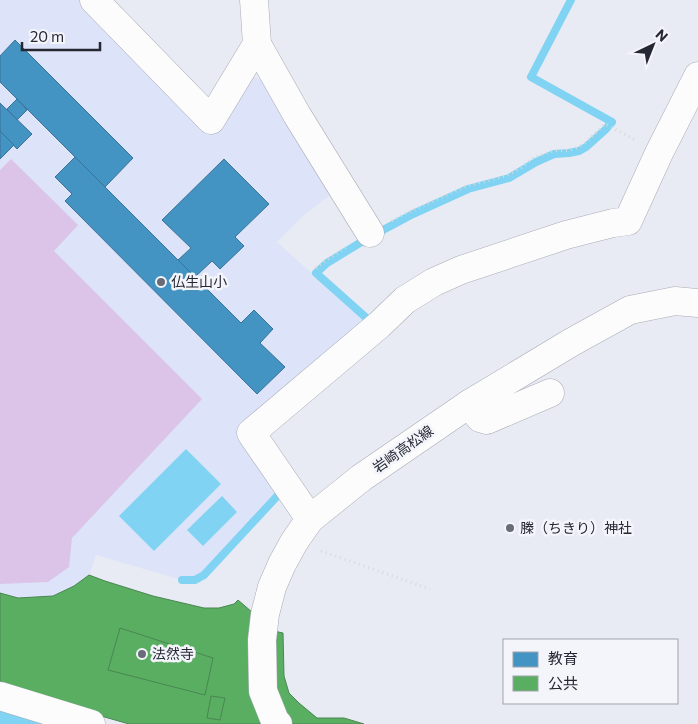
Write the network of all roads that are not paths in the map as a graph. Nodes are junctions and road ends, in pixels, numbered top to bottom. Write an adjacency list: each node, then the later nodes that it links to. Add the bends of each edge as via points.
1 (94, 0): 3 (street, via 212,120)
2 (254, 0): 3 (street)
3 (257, 44): 5 (street)
4 (698, 76): 9 (street, via 628,221 566,235 434,282 405,300 251,433)
5 (370, 232)
6 (698, 303): 8 (street, 岩崎高松線, via 675,301 630,310)
7 (550, 393): 8 (street, via 488,420 480,418)
8 (469, 404): 9 (street, 岩崎高松線, via 361,478)
9 (310, 519): 12 (street, 岩崎高松線, via 282,564 265,614 263,691)
10 (0, 696): 11 (street)
11 (91, 724)
12 (278, 724)

